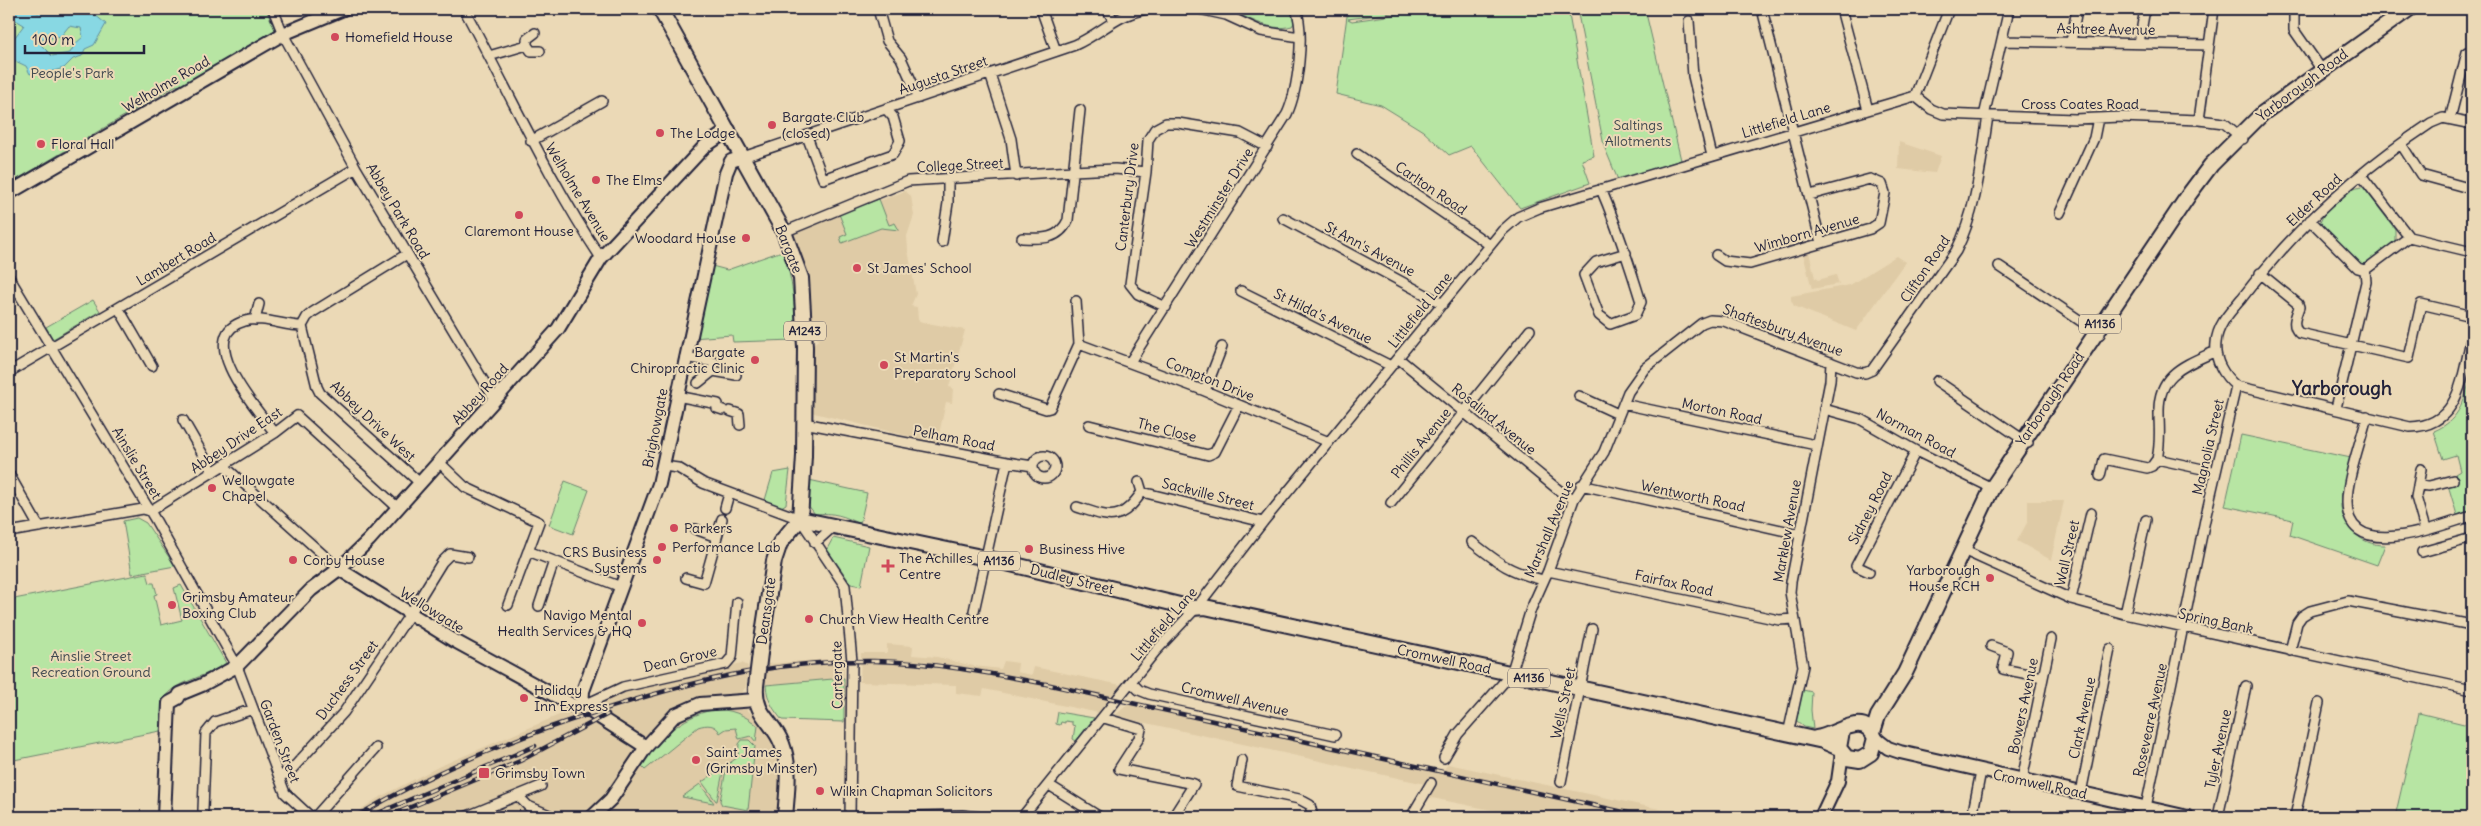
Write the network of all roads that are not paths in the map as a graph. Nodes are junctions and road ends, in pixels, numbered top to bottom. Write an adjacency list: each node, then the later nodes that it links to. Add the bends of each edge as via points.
1 (272, 9): 23 (street, Abbey Park Road)
2 (343, 9): 23 (street, Welholme Road)
3 (464, 9): 33 (street, Welholme Avenue)
4 (660, 9): 47 (main road, Bargate / A1243)
5 (878, 9): 37 (street, via 887,41 902,58)
6 (1041, 9): 31 (street)
7 (1107, 9): 20 (street)
8 (1146, 9): 20 (street, Augusta Street)
9 (1200, 9): 24 (street, via 1226,15 1261,30)
10 (1296, 9): 24 (street)
11 (1762, 9): 48 (street)
12 (1841, 9): 41 (street)
13 (1949, 9): 36 (street)
14 (2009, 9): 25 (street, Clifton Road)
15 (2077, 9): 26 (street)
16 (2145, 9): 27 (street)
17 (2214, 9): 29 (street)
18 (2294, 9): 34 (street, via 2294,30)
19 (2409, 9): 34 (main road, Yarborough Road / A1136)
20 (1113, 20): 31 (street, Augusta Street, via 1085,40)
21 (1689, 21): 55 (street, via 1692,76)
22 (534, 33): 28 (street, via 527,39)
23 (283, 34): 57 (street, Abbey Park Road); 65 (street, Welholme Road)
24 (1300, 37): 53 (street, Westminster Drive, via 1291,105)
25 (2002, 41): 26 (street, Ashtree Avenue); 42 (street, Clifton Road)
26 (2071, 42): 27 (street, Ashtree Avenue)
27 (2139, 42): 29 (street, Ashtree Avenue)
28 (527, 45): 30 (street, via 531,50); 33 (street)
29 (2209, 45): 45 (street)
30 (540, 51)
31 (1056, 51): 35 (street, Augusta Street)
32 (2467, 52): 44 (street)
33 (489, 56): 51 (street, Welholme Avenue)
34 (2324, 72): 50 (main road, Yarborough Road / A1136, via 2277,102)
35 (990, 74): 37 (street, Augusta Street); 61 (street, via 1011,139)
36 (1915, 96): 41 (street, Littlefield Lane); 42 (street, Cross Coates Road, via 1937,112)
37 (919, 98): 39 (street, Augusta Street)
38 (602, 101): 51 (street, Welholme Avenue)
39 (886, 109): 49 (street, Augusta Street); 49 (street, via 893,117 900,141 893,154 849,170 823,179)
40 (1080, 110): 58 (street)
41 (1868, 110): 48 (street, Littlefield Lane)
42 (1986, 116): 43 (street, Cross Coates Road); 110 (street, Clifton Road, via 1968,220 1956,251 1874,368 1860,373)
43 (2098, 118): 45 (street, Cross Coates Road); 67 (street, via 2094,138)
44 (2450, 119): 46 (street); 52 (street, Elder Road, via 2438,120)
45 (2199, 120): 50 (street, Cross Coates Road, via 2224,124)
46 (2472, 124)
47 (729, 130): 56 (main road, Bargate / A1243); 80 (street, Abbey Road, via 705,146)
48 (1794, 132): 55 (street, Littlefield Lane); 66 (street)
49 (808, 136): 56 (street, Augusta Street)
50 (2242, 138): 96 (main road, Yarborough Road / A1136, via 2190,193)
51 (531, 141): 80 (street, Welholme Avenue)
52 (2401, 144): 60 (street, Elder Road); 64 (street, via 2421,175)
53 (1267, 147): 59 (street, Canterbury Drive, via 1240,133 1166,123 1155,129 1148,140); 89 (street, Westminster Drive)
54 (1357, 154): 75 (street, Carlton Road)
55 (1712, 156): 63 (street, Littlefield Lane)
56 (743, 157): 70 (main road, Bargate / A1243); 103 (street, Brighowgate, via 731,161 726,173)
57 (356, 168): 78 (street, Abbey Park Road); 90 (street, Lambert Road)
58 (1073, 170): 59 (street, College Street); 61 (street, College Street); 72 (street, via 1065,228 1051,237)
59 (1146, 172): 89 (street, Canterbury Drive, via 1130,284 1135,292)
60 (2361, 175): 69 (street, Elder Road); 71 (street)
61 (1016, 176): 62 (street, College Street)
62 (948, 180): 70 (street, College Street, via 908,181); 73 (street)
63 (1601, 189): 75 (street, Littlefield Lane, via 1523,214); 77 (street)
64 (2472, 189)
65 (9, 192)
66 (1810, 195): 74 (street); 74 (street, Wimborn Avenue, via 1870,179 1878,181 1884,188 1880,217 1875,227)
67 (2060, 212)
68 (1283, 218): 88 (street, St Ann's Avenue)
69 (2310, 220): 82 (street, via 2358,268); 83 (street, Elder Road)
70 (784, 232): 130 (main road, Bargate / A1243, via 800,278 805,347)
71 (2408, 237): 76 (street); 82 (street)
72 (1022, 238)
73 (942, 242)
74 (1821, 243): 79 (street, Wimborn Avenue, via 1750,264 1725,261)
75 (1490, 245): 88 (street, Littlefield Lane)
76 (2472, 252)
77 (1626, 253): 77 (street, via 1640,308 1635,315 1610,324 1599,315 1584,275 1596,262)
78 (407, 254): 94 (street, via 313,312); 121 (street, Abbey Park Road)
79 (1716, 255)
80 (601, 258): 121 (street, Abbey Road, via 558,329)
81 (1999, 266): 96 (street)
82 (2365, 270): 100 (street, via 2366,282)
83 (2260, 273): 100 (street, via 2298,304 2294,323 2299,333); 102 (street, Elder Road, via 2221,326)
84 (9, 278): 101 (street, Ainslie Street)
85 (1242, 291): 109 (street, St Hilda's Avenue)
86 (1076, 301): 98 (street)
87 (260, 304): 92 (street)
88 (1443, 304): 104 (street, Littlefield Lane)
89 (1166, 307): 105 (street, Westminster Drive)
90 (119, 309): 101 (street, Lambert Road); 108 (street)
91 (2472, 316): 100 (street, via 2420,304 2408,358)
92 (255, 320): 94 (street); 133 (street, via 244,321 231,328 225,337 224,352 236,379)
93 (1710, 320): 106 (street, Shaftesbury Avenue, via 1724,321); 122 (street, Marshall Avenue, via 1645,368)
94 (302, 326): 151 (street, Abbey Drive West, via 320,393)
95 (1530, 330): 126 (street, Phillis Avenue)
96 (2098, 333): 134 (main road, Yarborough Road / A1136)
97 (2472, 336): 107 (street)
98 (1079, 344): 105 (street, Compton Drive); 118 (street, via 1050,408)
99 (1222, 346): 117 (street)
100 (2351, 346): 124 (street)
101 (52, 347): 112 (street, Lambert Road); 162 (street, Ainslie Street)
102 (2216, 351): 116 (street, via 2224,373); 138 (street, via 2179,368 2164,385 2158,406 2161,443)
103 (685, 357): 111 (street, via 714,362); 119 (street, Brighowgate)
104 (1398, 358): 109 (street, Littlefield Lane); 126 (street, Rosalind Avenue)
105 (1130, 362): 117 (street, Compton Drive)
106 (1831, 362): 110 (street, Shaftesbury Avenue); 125 (street, Marklew Avenue)
107 (2469, 363): 128 (street, via 2455,400 2439,420 2410,426)
108 (152, 366)
109 (1391, 366): 135 (street, Littlefield Lane)
110 (1846, 368)
111 (713, 371): 113 (street); 115 (street)
112 (9, 372)
113 (736, 375)
114 (1937, 381): 134 (street)
115 (698, 383)
116 (2236, 386): 124 (street); 146 (street, Magnolia Street)
117 (1205, 391): 123 (street, Compton Drive)
118 (999, 394)
119 (677, 396): 131 (street, via 718,404 717,408 739,414); 142 (street, Brighowgate)
120 (1579, 396): 127 (street)
121 (495, 400): 139 (street, Abbey Road)
122 (1622, 404): 127 (street, Marshall Avenue); 136 (street, Morton Road)
123 (1239, 405): 132 (street, The Close, via 1215,452 1208,454); 135 (street, Compton Drive)
124 (2336, 408): 128 (street)
125 (1824, 409): 136 (street, Marklew Avenue); 137 (street, Norman Road, via 1860,419)
126 (1464, 411): 157 (street, Rosalind Avenue); 158 (street, Phillis Avenue)
127 (1618, 414): 153 (street, Marshall Avenue, via 1604,452)
128 (2367, 416): 172 (street, via 2348,493 2347,509 2352,521 2364,534 2381,539)
129 (183, 420): 145 (street)
130 (804, 423): 140 (street, Pelham Road); 166 (main road, Bargate / A1243)
131 (740, 425)
132 (1089, 425)
133 (274, 433): 141 (street, Abbey Drive East); 160 (street, Abbey Drive East, via 292,417 300,418)
134 (2026, 441): 154 (main road, Yarborough Road / A1136)
135 (1329, 442): 168 (street, Littlefield Lane)
136 (1816, 445): 174 (street, Marklew Avenue)
137 (1916, 451): 154 (street, Norman Road); 187 (street, Sidney Road, via 1856,566)
138 (2157, 459): 146 (street); 148 (street, via 2147,468 2104,460)
139 (440, 462): 151 (street, Abbey Road); 179 (street, via 465,487 539,522)
140 (1007, 462): 143 (street); 183 (street, Pelham Road)
141 (223, 465): 145 (street, Abbey Drive East); 185 (street, Wellowgate)
142 (662, 466): 156 (street, via 678,468); 190 (street, Brighowgate, via 659,484)
143 (1033, 466)
144 (2421, 468): 152 (street)
145 (213, 472): 162 (street, Abbey Drive East)
146 (2216, 472): 202 (street, Magnolia Street)
147 (9, 474): 170 (street)
148 (2100, 476)
149 (2453, 480): 152 (street, via 2429,486)
150 (1139, 482): 155 (street)
151 (420, 483): 160 (street, Abbey Road)
152 (2418, 485): 172 (street, via 2416,497)
153 (1581, 486): 157 (street, Marshall Avenue); 174 (street, Wentworth Road)
154 (1992, 488): 180 (main road, Yarborough Road / A1136)
155 (1144, 492): 159 (street, via 1116,516 1108,517); 168 (street, Sackville Street)
156 (729, 494): 161 (street); 166 (street)
157 (1574, 499): 186 (street, Marshall Avenue)
158 (1391, 503)
159 (1077, 507)
160 (398, 508): 185 (street, Abbey Road)
161 (725, 508)
162 (150, 511): 170 (street, via 143,509); 207 (street, Ainslie Street)
163 (2091, 513): 191 (street, Wall Street)
164 (2472, 516): 172 (street)
165 (722, 519): 175 (street)
166 (800, 519): 169 (main road, Dudley Street / A1136); 178 (street, Cartergate); 214 (main road, Deansgate, bridge, via 780,543 774,561)
167 (2146, 520): 198 (street)
168 (1263, 522): 195 (street, Littlefield Lane)
169 (835, 525): 178 (street); 183 (main road, Dudley Street / A1136)
170 (39, 527): 173 (street)
171 (695, 529): 175 (street)
172 (2425, 529)
173 (9, 532)
174 (1799, 534): 199 (street, Marklew Avenue, via 1790,582)
175 (717, 537): 188 (street, via 704,583)
176 (2472, 538): 181 (street)
177 (1472, 542): 189 (street, via 1502,566)
178 (815, 543): 251 (street, Cartergate, via 845,586 850,621)
179 (529, 549)
180 (1963, 550): 191 (street, Spring Bank); 218 (main road, Yarborough Road / A1136, via 1905,673)
181 (2422, 552)
182 (468, 557): 197 (street, Duchess Street, via 450,554)
183 (986, 558): 195 (main road, Dudley Street / A1136); 196 (street, Pelham Road)
184 (554, 560): 190 (street); 193 (street, via 528,551); 194 (street)
185 (339, 569): 197 (street, Wellowgate); 207 (street, Abbey Road, via 311,590)
186 (1548, 571): 189 (street, Marshall Avenue); 199 (street, Fairfax Road, via 1779,620)
187 (1869, 572)
188 (686, 578)
189 (1543, 580): 208 (street, Marshall Avenue)
190 (621, 586): 216 (street, Brighowgate, via 583,691)
191 (2071, 599): 198 (street, Spring Bank)
192 (737, 602): 216 (street, Dean Grove, via 732,657 726,664 623,687)
193 (508, 605)
194 (539, 606)
195 (1197, 607): 208 (main road, Cromwell Road / A1136); 210 (street, Littlefield Lane)
196 (974, 611)
197 (410, 614): 216 (street, Wellowgate, via 499,666 572,705); 233 (street, Duchess Street, via 344,712)
198 (2125, 614): 202 (street, Spring Bank)
199 (1794, 619): 221 (street, Marklew Avenue, via 1803,666)
200 (2472, 625): 206 (street, via 2348,601 2302,616)
201 (1592, 629): 212 (street, Wells Street)
202 (2184, 629): 206 (street, Spring Bank); 243 (street, Roseveare Avenue)
203 (2051, 639): 209 (street, Bowers Avenue)
204 (1992, 646): 209 (street, via 2006,652 2003,670)
205 (2110, 649): 240 (street, Clark Avenue)
206 (2290, 651): 213 (street, Spring Bank)
207 (237, 666): 217 (street, Garden Street); 244 (street, Abbey Road, via 180,694 169,703)
208 (1511, 674): 212 (main road, Cromwell Road / A1136); 230 (street, via 1458,734)
209 (2043, 677): 234 (street, Bowers Avenue)
210 (1132, 683): 219 (street, Littlefield Lane); 222 (street, Cromwell Avenue, via 1149,694)
211 (2246, 686): 262 (street, Tyler Avenue)
212 (1580, 689): 221 (main road, Cromwell Road / A1136); 235 (street, Wells Street)
213 (2472, 690)
214 (756, 693): 226 (street, via 693,706 675,715); 250 (main road, via 782,742 787,759)
215 (2319, 703): 263 (street)
216 (582, 706): 226 (street, Wellowgate)
217 (253, 709): 233 (street, Garden Street); 242 (street, via 215,722 206,733)
218 (1882, 711): 220 (main road); 223 (main road, Yarborough Road / A1136)
219 (1104, 718): 237 (street, Littlefield Lane); 256 (street, via 1141,729 1139,738 1119,768 1194,784)
220 (1848, 727): 223 (main road, via 1862,724); 224 (main road, Cromwell Road / A1136); 228 (main road)
221 (1788, 734): 224 (main road, Cromwell Road / A1136)
222 (1335, 735)
223 (1874, 735): 227 (street, Cromwell Road); 229 (main road, A1136)
224 (1808, 739): 228 (main road, Cromwell Road / A1136, via 1824,741)
225 (376, 748): 246 (street)
226 (646, 748): 249 (street, via 611,799)
227 (1893, 750): 229 (street, Cromwell Road); 232 (street, Cromwell Road)
228 (1840, 751): 229 (main road, A1136, via 1854,760); 239 (street, via 1841,772)
229 (1866, 757): 239 (street, via 1846,773)
230 (1444, 758)
231 (1242, 760): 257 (street, via 1237,786 1299,799 1310,805)
232 (1981, 771): 234 (street, Cromwell Road); 260 (street)
233 (280, 778): 245 (street, Garden Street, via 285,793)
234 (2022, 780): 240 (street, Cromwell Road)
235 (1561, 782)
236 (1431, 783): 258 (street)
237 (1049, 785): 254 (street, Littlefield Lane); 255 (street)
238 (541, 786): 241 (street)
239 (1834, 789): 259 (street)
240 (2081, 793): 243 (street, Cromwell Road)
241 (518, 796): 247 (street); 248 (street, via 522,802)
242 (203, 810)
243 (2145, 813): 261 (street, Cromwell Road)
244 (164, 817)
245 (312, 817)
246 (315, 817)
247 (465, 817)
248 (554, 817)
249 (592, 817)
250 (785, 817)
251 (850, 817)
252 (871, 817): 253 (street)
253 (980, 817)
254 (1022, 817)
255 (1100, 817)
256 (1174, 817)
257 (1313, 817)
258 (1411, 817)
259 (1821, 817)
260 (1972, 817)
261 (2188, 817)
262 (2218, 817)
263 (2295, 817)

